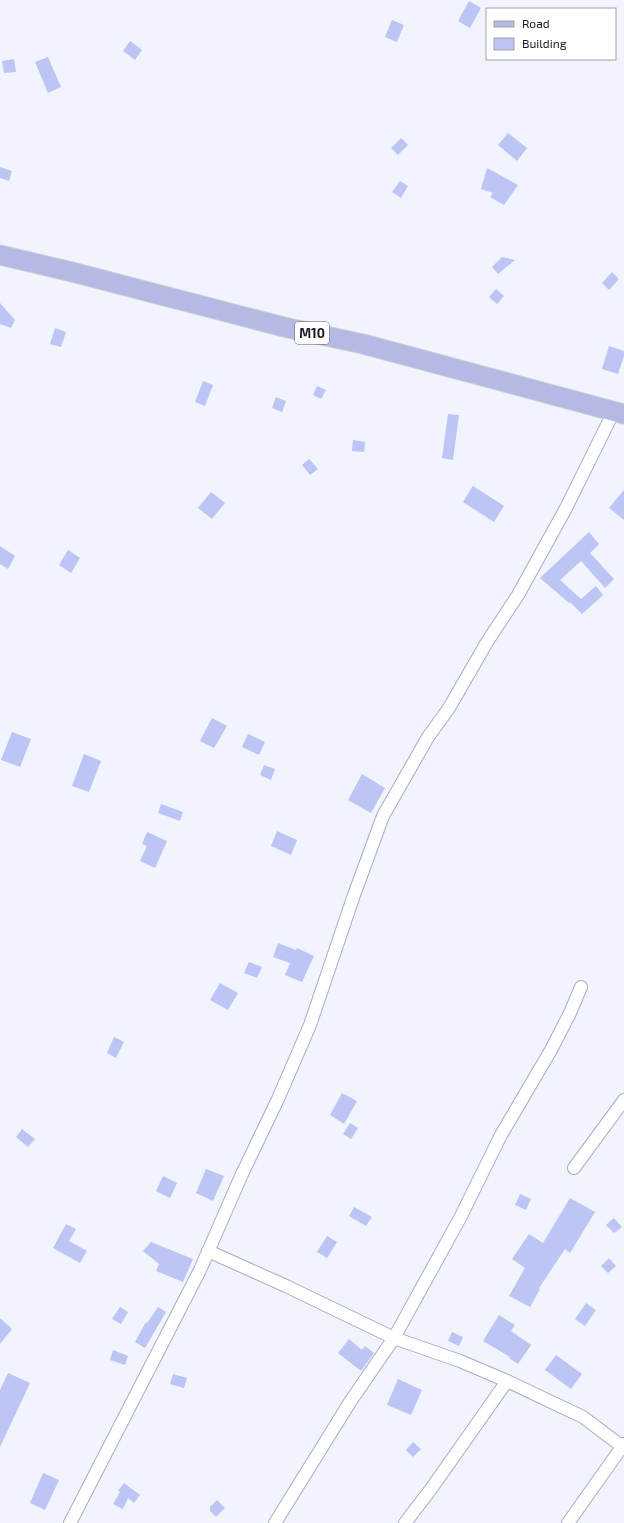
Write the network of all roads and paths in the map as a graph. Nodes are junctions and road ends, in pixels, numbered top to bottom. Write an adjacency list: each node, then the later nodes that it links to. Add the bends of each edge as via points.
1 (0, 255): 2 (main road, M10, via 284,327 363,344)
2 (619, 413): 6 (street, via 518,595 428,737 383,816 310,1025)
3 (581, 987): 7 (street, via 551,1050 501,1135 460,1218)
4 (624, 1100): 5 (street)
5 (574, 1168)
6 (208, 1251): 7 (street); 10 (street)
7 (394, 1338): 8 (street); 11 (street, via 350,1402)
8 (507, 1381): 9 (street, via 583,1418); 12 (street)
9 (623, 1446): 13 (street)
10 (70, 1523)
11 (275, 1523)
12 (405, 1523)
13 (568, 1523)

